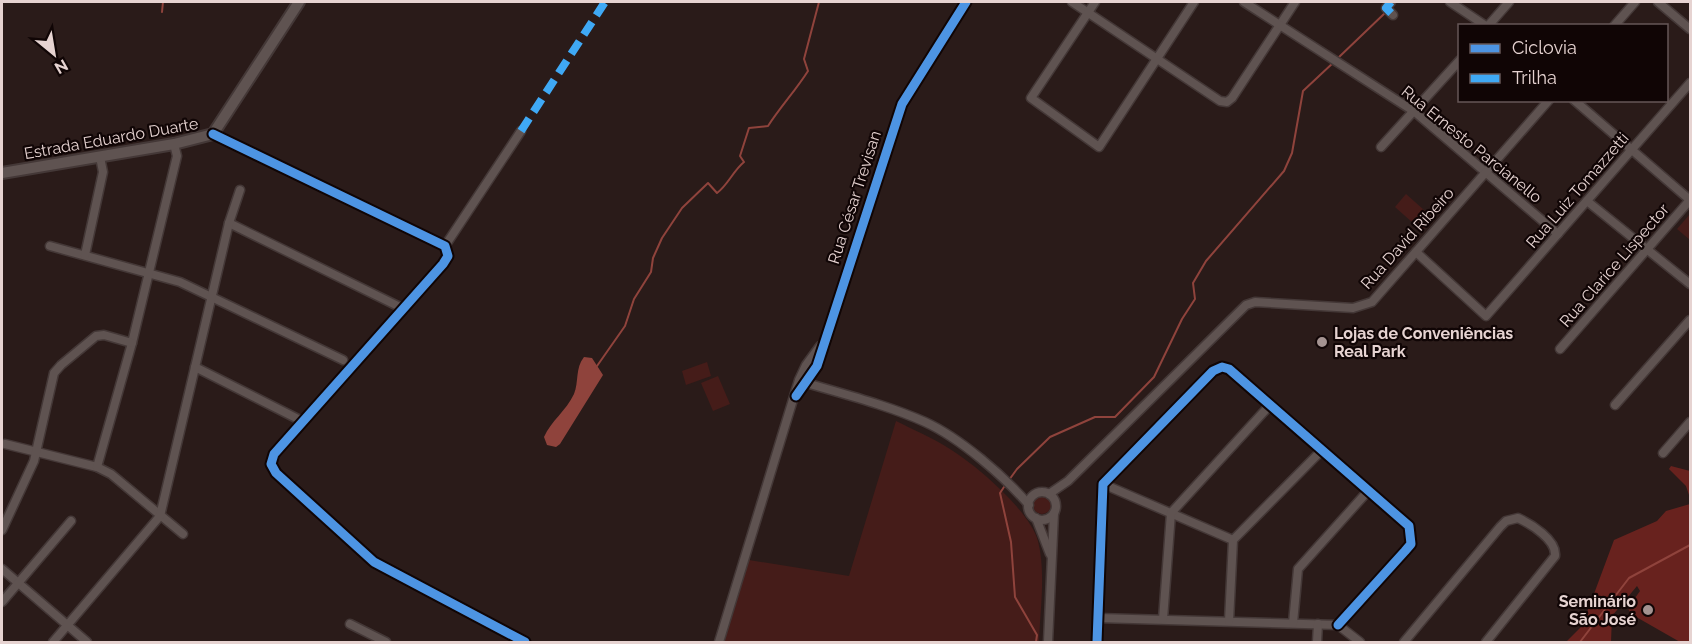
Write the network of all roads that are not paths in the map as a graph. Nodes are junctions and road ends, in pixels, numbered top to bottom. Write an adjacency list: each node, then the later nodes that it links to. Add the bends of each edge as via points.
1 (299, 2): 27 (street, Estrada Eduardo Duarte)
2 (966, 2): 53 (street, Rua César Trevisan, via 902,104 815,369)
3 (1072, 2): 13 (street)
4 (1095, 2): 13 (street)
5 (1194, 2): 20 (street)
6 (1244, 2): 15 (street, Rua Ernesto Parcianello)
7 (1295, 2): 15 (street)
8 (1391, 2): 14 (street, via 1386,8)
9 (1450, 2): 16 (street)
10 (1509, 2): 17 (street)
11 (1635, 2): 18 (street)
12 (1658, 2): 19 (street)
13 (1088, 12): 20 (street); 20 (street, via 1031,98 1099,147)
14 (1393, 15)
15 (1281, 24): 20 (street, via 1227,102); 25 (street, Rua Ernesto Parcianello)
16 (1484, 24)
17 (1489, 24)
18 (1616, 24)
19 (1690, 29)
20 (1156, 59)
21 (1458, 62): 25 (street)
22 (1690, 83): 30 (street, Rua Luiz Tomazzetti)
23 (1547, 102): 32 (street, Rua David Ribeiro)
24 (1576, 102): 30 (street)
25 (1415, 112): 29 (street); 32 (street, Rua Ernesto Parcianello)
26 (521, 130): 40 (street)
27 (213, 134): 28 (street, Estrada Eduardo Duarte); 40 (street)
28 (174, 144): 31 (street, Estrada Eduardo Duarte); 44 (street, via 177,156)
29 (1381, 147)
30 (1632, 150): 35 (street); 36 (street, Rua Luiz Tomazzetti)
31 (100, 157): 33 (street, Estrada Eduardo Duarte); 43 (street, via 102,172)
32 (1486, 172): 38 (street, Rua Ernesto Parcianello); 42 (street, Rua David Ribeiro)
33 (2, 173)
34 (240, 190): 37 (street)
35 (1690, 200): 41 (street, Rua Clarice Lispector)
36 (1587, 201): 38 (street, Rua Luiz Tomazzetti); 41 (street)
37 (229, 223): 46 (street); 47 (street)
38 (1558, 234): 42 (street, Rua Luiz Tomazzetti, via 1486,316)
39 (50, 246): 43 (street)
40 (445, 246): 47 (street, via 448,256 444,264)
41 (1647, 249): 45 (street); 50 (street, Rua Clarice Lispector)
42 (1416, 252): 63 (street, Rua David Ribeiro, via 1372,302 1362,306 1255,302 1246,305)
43 (85, 255): 44 (street)
44 (150, 273): 46 (street); 49 (street)
45 (1690, 284)
46 (212, 295): 51 (street); 52 (street)
47 (404, 309): 56 (street)
48 (1690, 320): 55 (street)
49 (132, 343): 60 (street, via 96,336 58,367); 62 (street)
50 (1560, 349)
51 (343, 360)
52 (195, 367): 56 (street); 73 (street)
53 (803, 382): 65 (street, via 945,432); 95 (street, Rua César Trevisan)
54 (1270, 405): 59 (street); 64 (street, via 1229,369 1213,371); 72 (street)
55 (1616, 405)
56 (302, 421): 94 (street, via 274,454 271,464 276,473 374,562)
57 (1690, 422): 61 (street)
58 (5, 444): 60 (street)
59 (1322, 450): 66 (street); 78 (street)
60 (36, 452): 62 (street); 76 (street)
61 (1663, 453)
62 (97, 466): 73 (street)
63 (1068, 481): 68 (street, Rua David Ribeiro); 69 (street, Rua David Ribeiro)
64 (1103, 484): 72 (street); 83 (street)
65 (1013, 487): 67 (street); 70 (street)
66 (1368, 490): 86 (street, via 1298,569); 89 (street, via 1409,526 1411,544)
67 (1038, 493): 68 (street); 70 (street)
68 (1049, 494): 69 (street)
69 (1056, 503): 71 (street)
70 (1029, 505): 74 (street)
71 (1054, 513): 74 (street, via 1045,520); 79 (street)
72 (1171, 513): 78 (street); 84 (street)
73 (160, 516): 77 (street); 90 (street)
74 (1035, 518): 79 (street)
75 (71, 521): 81 (street)
76 (2, 530)
77 (183, 534)
78 (1233, 540): 85 (street)
79 (1051, 557): 96 (street)
80 (2, 569): 81 (street)
81 (18, 583): 82 (street); 90 (street)
82 (2, 602)
83 (1098, 618): 84 (street); 97 (street)
84 (1163, 620): 85 (street)
85 (1229, 621): 86 (street)
86 (1293, 623): 88 (street)
87 (350, 624): 93 (street)
88 (1318, 624): 89 (street); 98 (street)
89 (1338, 625): 99 (street)
90 (67, 626): 91 (street); 92 (street)
91 (53, 642)
92 (87, 642)
93 (386, 642)
94 (525, 642)
95 (719, 642)
96 (1047, 642)
97 (1096, 642)
98 (1317, 642)
99 (1360, 642)
100 (1404, 642): 101 (street, via 1500,527 1518,518 1551,541 1555,556)
101 (1486, 642)

